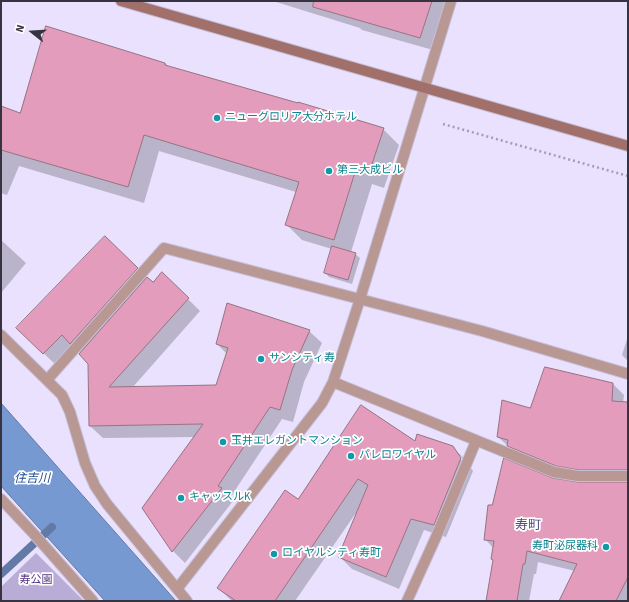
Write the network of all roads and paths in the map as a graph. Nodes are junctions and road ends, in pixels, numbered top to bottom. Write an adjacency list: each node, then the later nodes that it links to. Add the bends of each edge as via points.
1 (121, 1): 3 (street)
2 (451, 1): 3 (street)
3 (424, 87): 5 (street); 7 (street)
4 (443, 124): 6 (path)
5 (628, 146)
6 (628, 176)
7 (360, 299): 9 (street, via 482,331); 10 (street, via 164,248); 11 (street)
8 (1, 335): 10 (street)
9 (628, 374)
10 (47, 380): 15 (street, via 62,395 68,407 85,463 95,486)
11 (333, 382): 12 (street); 15 (street, via 322,403)
12 (476, 441): 13 (street, via 554,472 578,476); 18 (street)
13 (628, 476)
14 (1, 499): 16 (street)
15 (177, 589): 17 (street)
16 (93, 601)
17 (187, 601)
18 (407, 601)

